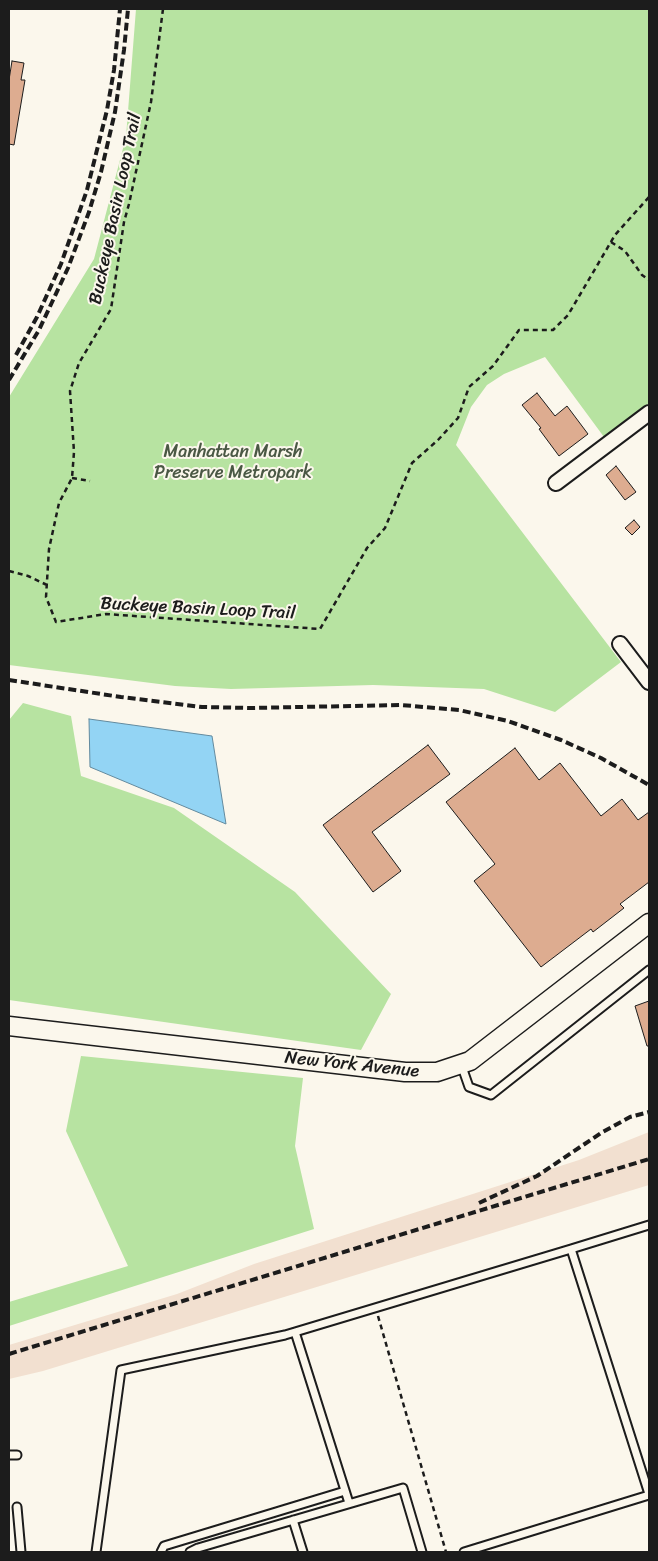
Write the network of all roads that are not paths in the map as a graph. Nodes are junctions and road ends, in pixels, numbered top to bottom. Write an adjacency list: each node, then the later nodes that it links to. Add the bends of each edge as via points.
1 (649, 413): 2 (street)
2 (556, 483)
3 (620, 644): 4 (street)
4 (649, 682)
5 (649, 923): 8 (street, New York Avenue)
6 (649, 970): 8 (lane, via 491,1095 469,1087)
7 (9, 1026): 8 (street, New York Avenue, via 405,1072 437,1072)
8 (462, 1064)
9 (649, 1225): 10 (lane)
10 (570, 1249): 11 (lane); 13 (lane)
11 (295, 1332): 12 (lane); 18 (lane, via 121,1370)
12 (345, 1491): 14 (lane); 19 (lane, via 164,1546)
13 (649, 1495): 23 (lane)
14 (349, 1504): 16 (lane); 22 (lane, via 403,1488)
15 (17, 1507): 17 (lane)
16 (293, 1520): 20 (lane); 21 (lane)
17 (21, 1552)
18 (96, 1552)
19 (161, 1552)
20 (190, 1552)
21 (303, 1552)
22 (422, 1552)
23 (464, 1552)

